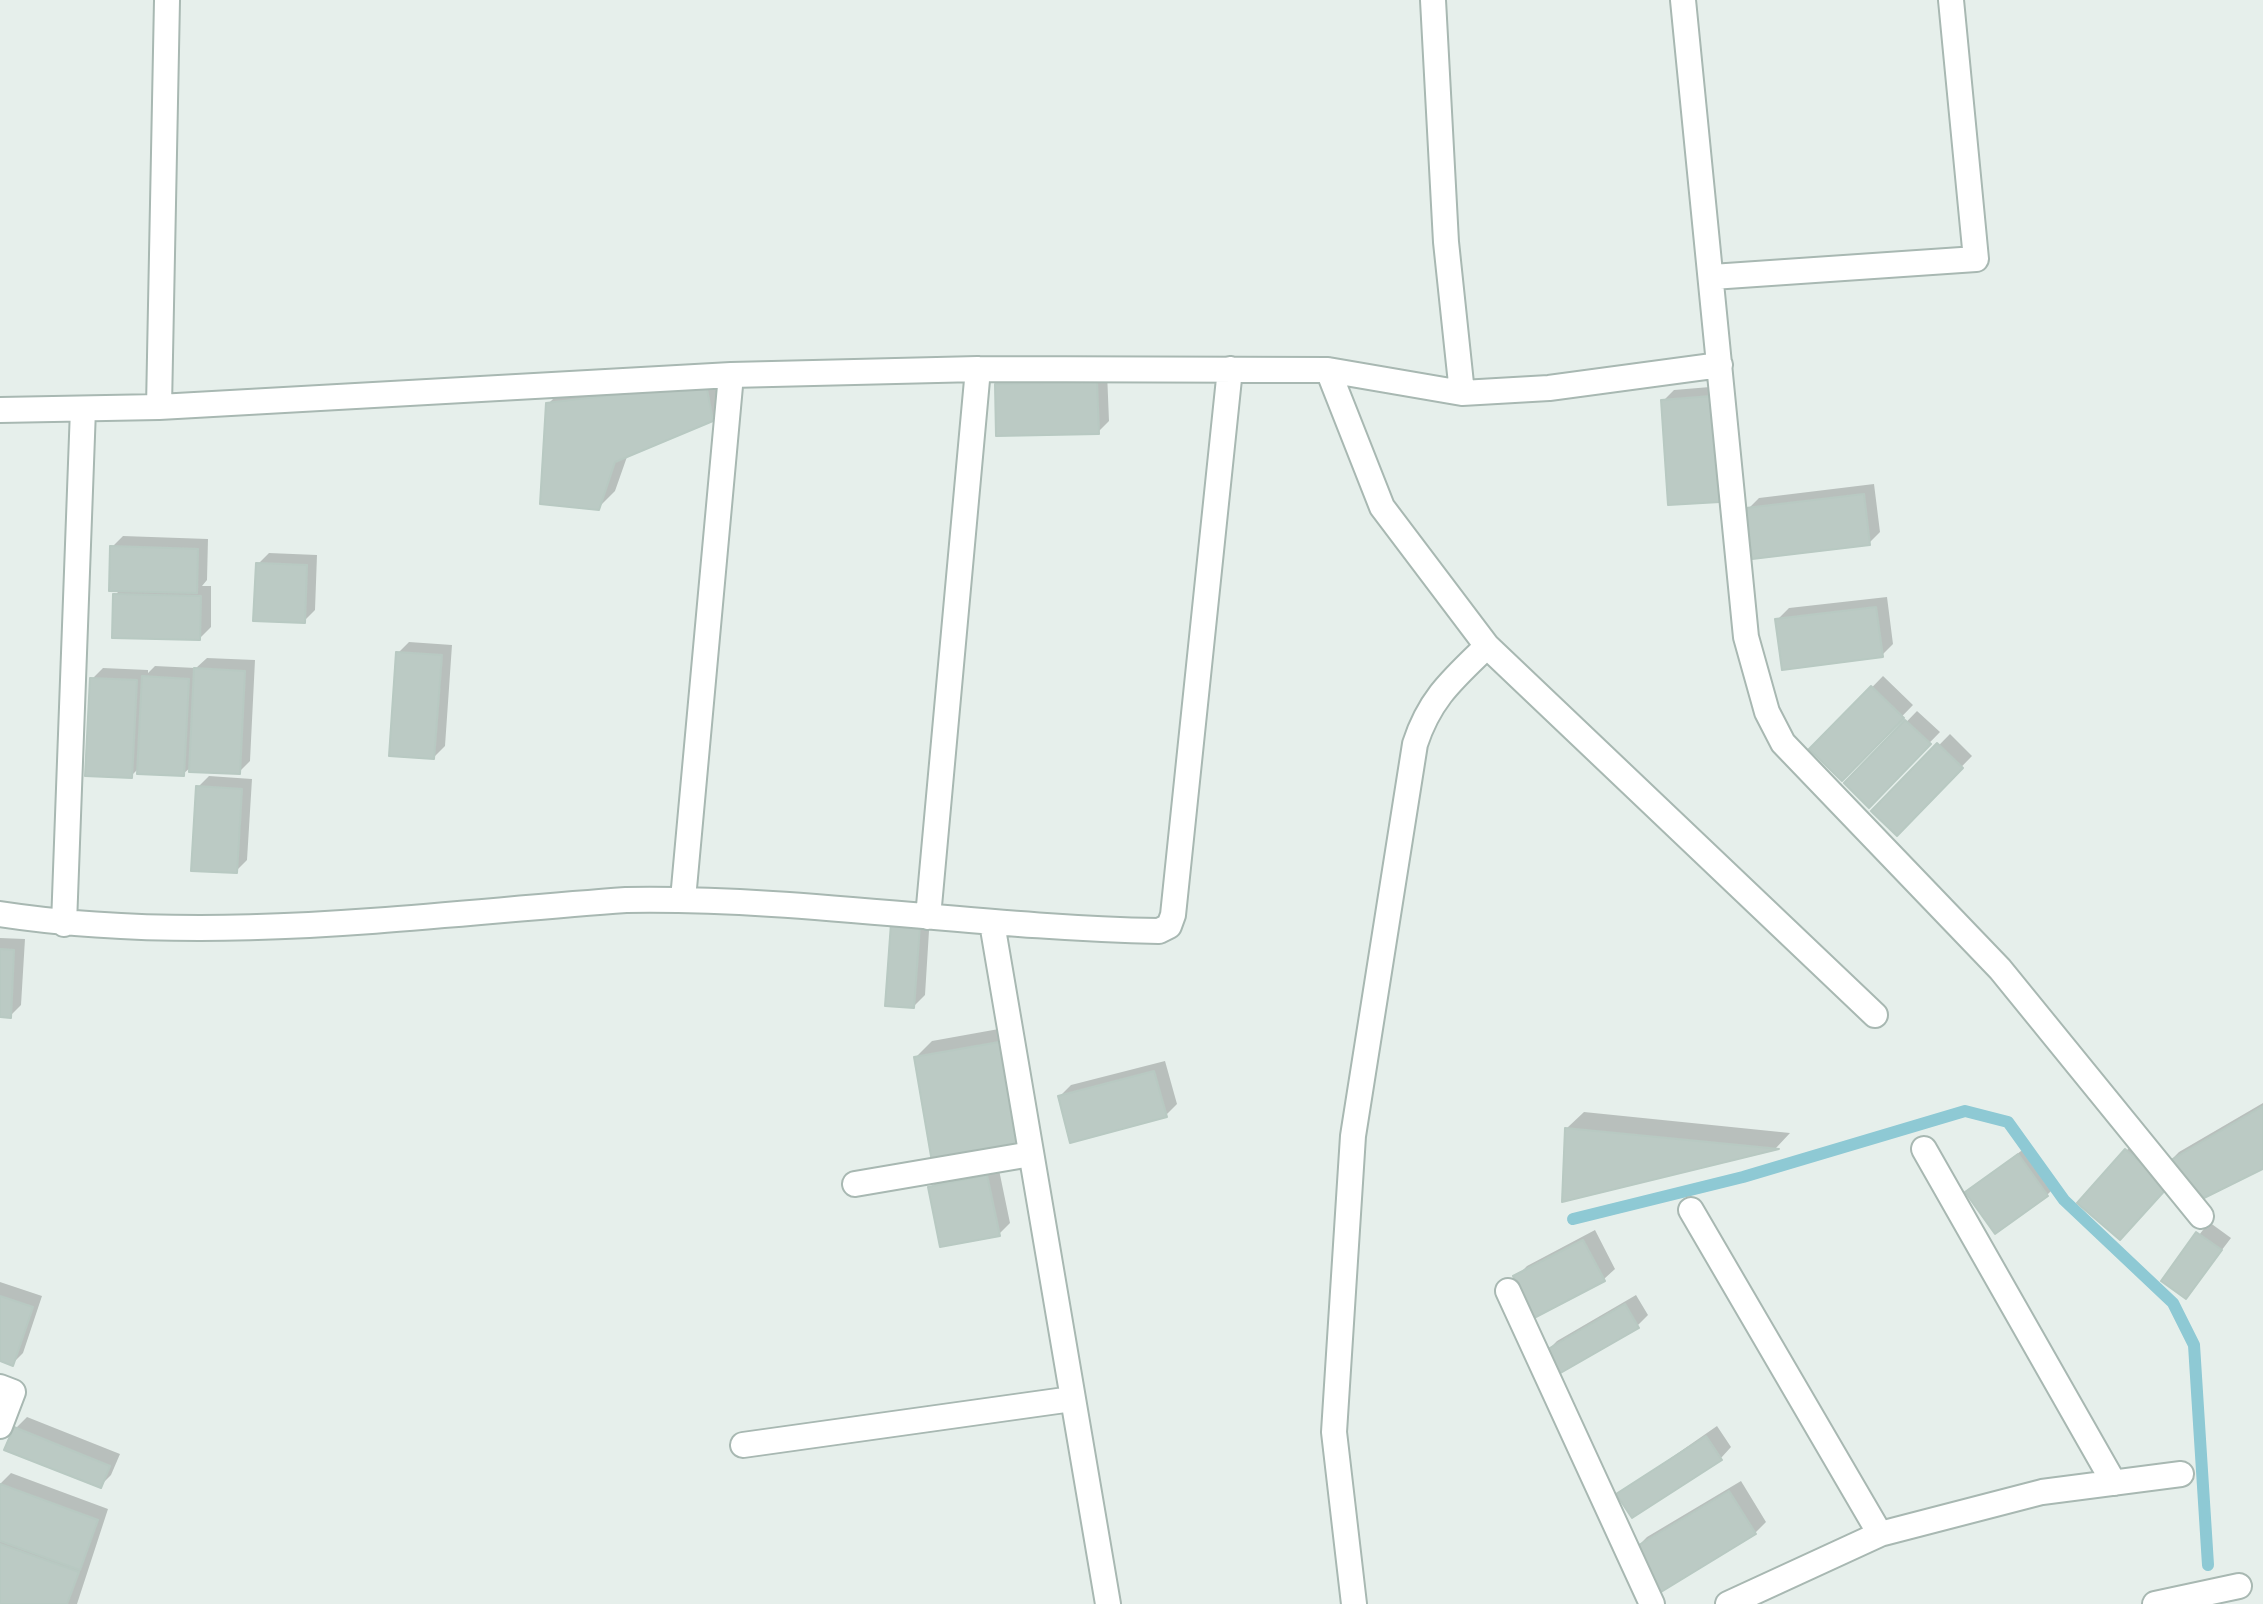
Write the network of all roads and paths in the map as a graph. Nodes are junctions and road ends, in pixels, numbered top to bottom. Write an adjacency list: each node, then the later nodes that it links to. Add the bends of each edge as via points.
1 (167, 0): 12 (street)
2 (1433, 0): 11 (street, via 1446,242)
3 (1683, 0): 5 (street)
4 (1951, 0): 5 (street, via 1976,259)
5 (1712, 277): 6 (street)
6 (1720, 365): 11 (street, via 1549,388); 26 (street, via 1746,637 1767,712 1783,743 2000,969)
7 (978, 369): 8 (street); 10 (street); 18 (street)
8 (1230, 369): 9 (street); 19 (street, via 1169,926 1159,931)
9 (1328, 370): 11 (street); 15 (street, via 1382,507)
10 (731, 375): 12 (street); 16 (street)
11 (1462, 393)
12 (159, 407): 13 (street)
13 (83, 409): 14 (street); 20 (street)
14 (0, 410)
15 (1487, 646): 21 (street); 37 (street, via 1444,687 1425,714 1415,744 1353,1136 1334,1432)
16 (683, 899): 18 (street); 20 (street, via 276,929)
17 (0, 914): 20 (street)
18 (928, 917): 19 (street)
19 (992, 923): 23 (street)
20 (64, 924)
21 (1875, 1015)
22 (1924, 1149): 33 (street)
23 (1031, 1154): 24 (street); 29 (street)
24 (855, 1184)
25 (1691, 1210): 34 (street)
26 (2201, 1216)
27 (1508, 1291): 38 (street)
28 (0, 1387): 30 (street, via 13,1392)
29 (1072, 1399): 31 (street); 36 (street)
30 (0, 1426)
31 (743, 1445)
32 (2181, 1474): 33 (street)
33 (2114, 1483): 34 (street, via 2042,1492)
34 (1880, 1534): 39 (street)
35 (2239, 1586): 40 (street)
36 (1108, 1604)
37 (1354, 1604)
38 (1652, 1604)
39 (1728, 1604)
40 (2155, 1604)

